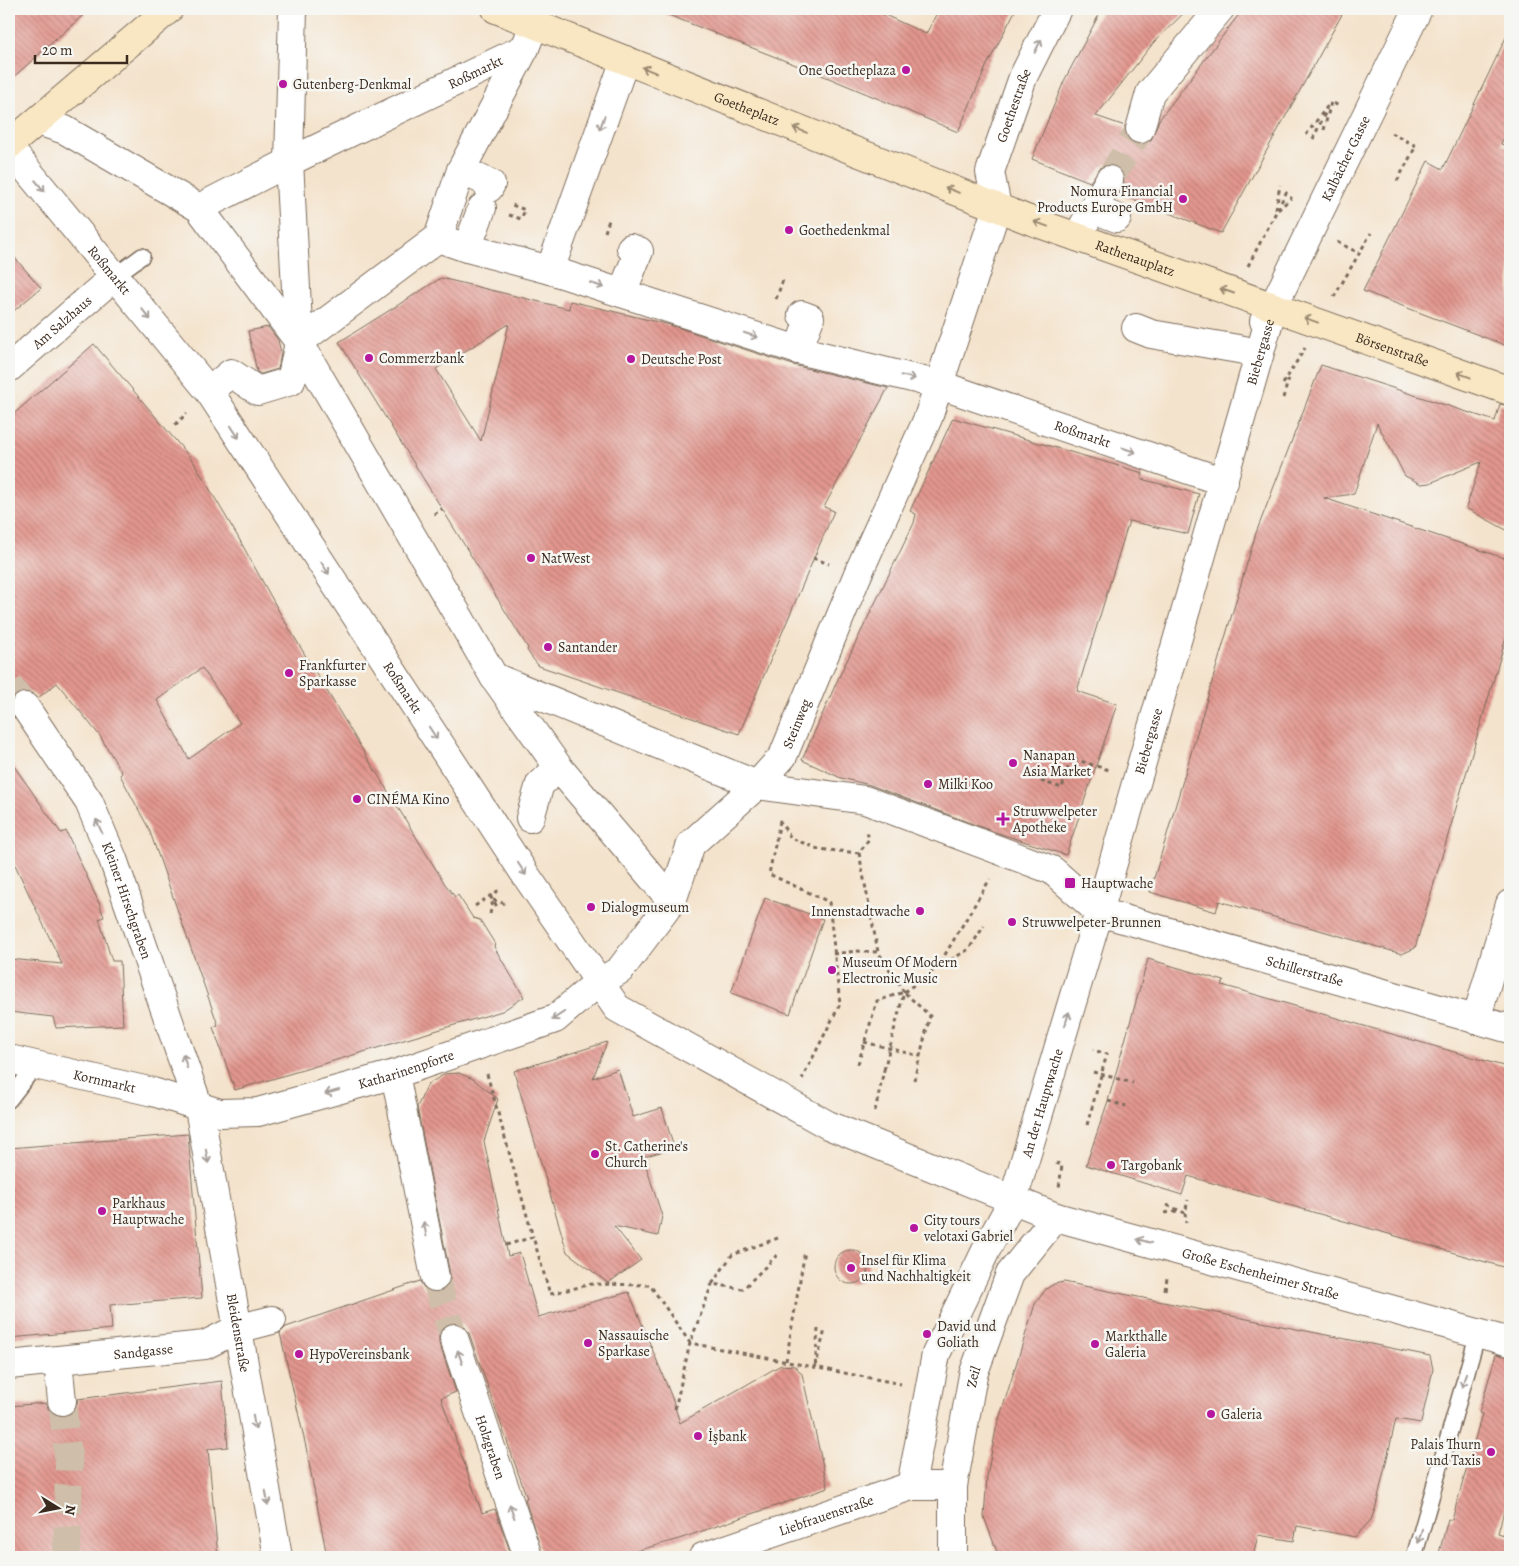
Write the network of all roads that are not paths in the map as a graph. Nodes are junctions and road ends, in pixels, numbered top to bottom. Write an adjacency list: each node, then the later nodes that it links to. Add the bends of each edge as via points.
1 (169, 9): 9 (main road, Roßmarkt)
2 (293, 9): 12 (street)
3 (496, 9): 7 (main road, Goetheplatz)
4 (1057, 9): 16 (street, Goethestraße, one-way to 4, via 990,172 1022,77)
5 (1220, 9): 10 (street, via 1150,93)
6 (1418, 9): 25 (street, Kalbächer Gasse)
7 (530, 36): 8 (main road, Goetheplatz); 12 (street, Roßmarkt); 13 (street, Roßmarkt)
8 (624, 60): 16 (main road, Goetheplatz, one-way to 8); 22 (street, one-way to 22)
9 (38, 121): 11 (main road, Roßmarkt); 15 (street, via 65,130)
10 (1140, 129)
11 (9, 147): 23 (street, Roßmarkt, one-way to 23)
12 (289, 162): 15 (street, Roßmarkt); 28 (street)
13 (461, 170): 18 (street, Roßmarkt); 19 (street, via 491,184 493,200)
14 (1109, 180): 17 (street, via 1104,214)
15 (198, 208): 28 (street)
16 (997, 208): 17 (main road, Rathenauplatz, one-way to 16); 32 (street)
17 (1077, 237): 25 (main road, Rathenauplatz, one-way to 17)
18 (438, 238): 19 (street, Roßmarkt); 28 (street)
19 (467, 248): 22 (street, Roßmarkt)
20 (631, 248): 24 (street, via 639,251)
21 (142, 256): 23 (lane)
22 (550, 270): 24 (street, Roßmarkt, one-way to 24)
23 (115, 276): 31 (street, Am Salzhaus); 34 (street, Roßmarkt, one-way to 34)
24 (622, 293): 29 (street, Roßmarkt, one-way to 29)
25 (1273, 306): 30 (street, Biebergasse, via 1250,342); 33 (main road, Börsenstraße, one-way to 25)
26 (802, 315): 29 (street, via 810,318)
27 (1136, 328): 30 (street, via 1151,334)
28 (299, 342): 34 (street, via 291,381 258,391 231,374); 36 (street)
29 (798, 350): 32 (street, Roßmarkt, one-way to 32)
30 (1253, 353): 35 (street, Biebergasse, via 1233,442)
31 (9, 368)
32 (940, 385): 35 (street, Roßmarkt, one-way to 35); 39 (street, Steinweg, via 783,756)
33 (1510, 391)
34 (209, 392): 44 (street, Roßmarkt, one-way to 44)
35 (1218, 480): 43 (street, Biebergasse); 43 (street, Biebergasse, via 1126,775)
36 (494, 677): 38 (street); 39 (street)
37 (26, 708): 51 (street, Kleiner Hirschgraben, one-way to 37, via 110,850 88,802)
38 (559, 768): 40 (street, via 540,784); 41 (street)
39 (757, 786): 41 (street, Steinweg, via 691,844); 43 (street, via 865,800 1052,870)
40 (530, 818)
41 (672, 901): 44 (street, Steinweg, via 620,970)
42 (1510, 904): 45 (street)
43 (1094, 907): 45 (street, Schillerstraße); 52 (street, An der Hauptwache, one-way to 43)
44 (599, 983): 49 (street, Katharinenpforte, one-way to 49, via 555,1019); 52 (street, via 617,1008 828,1125)
45 (1476, 1020): 46 (street, Schillerstraße)
46 (1510, 1029)
47 (9, 1060): 48 (street, Kornmarkt)
48 (36, 1065): 50 (lane); 51 (street, Kornmarkt, via 154,1092)
49 (396, 1074): 51 (street, Katharinenpforte, one-way to 51, via 258,1112 220,1113); 54 (street, one-way to 49)
50 (9, 1100)
51 (199, 1108): 56 (street, Bleidenstraße, one-way to 56)
52 (1013, 1200): 53 (street, Große Eschenheimer Straße); 63 (street, via 936,1354)
53 (1056, 1217): 57 (street, Große Eschenheimer Straße, one-way to 53); 64 (street, Zeil, via 1010,1274 973,1375)
54 (435, 1277)
55 (272, 1320): 56 (street, Sandgasse)
56 (237, 1328): 60 (street, Sandgasse, via 205,1345); 65 (street, Bleidenstraße, one-way to 65)
57 (1478, 1333): 59 (street, Große Eschenheimer Straße); 69 (lane, one-way to 69)
58 (454, 1338): 66 (street, Holzgraben, one-way to 58)
59 (1510, 1342)
60 (58, 1361): 61 (street, Sandgasse); 62 (street)
61 (9, 1365)
62 (62, 1401)
63 (911, 1486): 64 (street, Liebfrauenstraße); 67 (street, Liebfrauenstraße)
64 (953, 1486): 68 (street, Zeil)
65 (278, 1557)
66 (528, 1557)
67 (703, 1557)
68 (953, 1557)
69 (1414, 1557)

